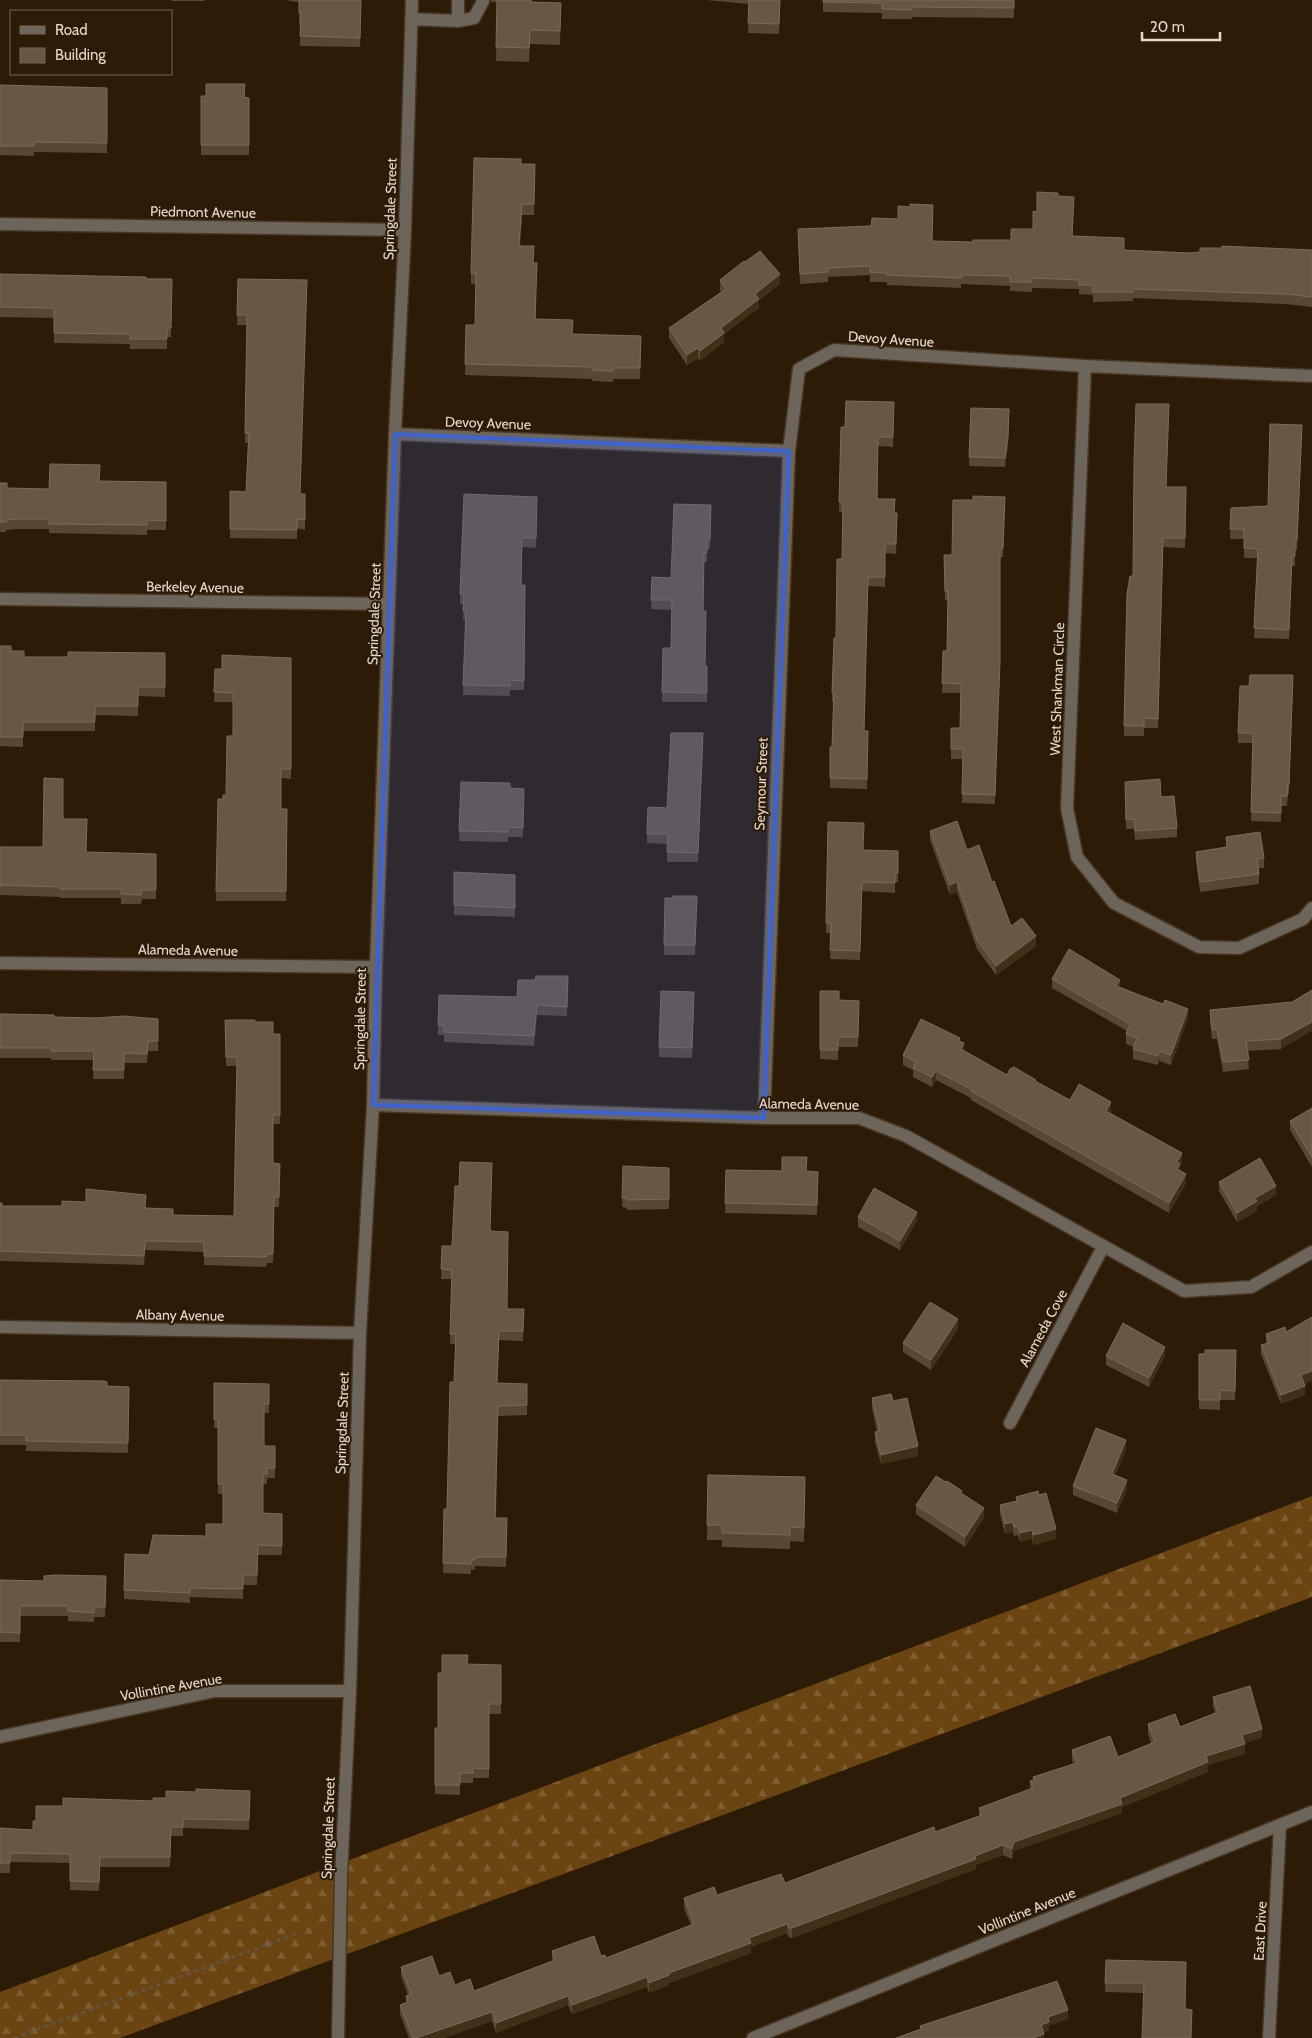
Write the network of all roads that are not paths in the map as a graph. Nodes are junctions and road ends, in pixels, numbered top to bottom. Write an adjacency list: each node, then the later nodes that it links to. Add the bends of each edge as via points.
1 (412, 0): 4 (street, Springdale Street)
2 (458, 0): 5 (street)
3 (483, 2): 5 (street, via 474,18)
4 (411, 18): 5 (street); 7 (street, Springdale Street)
5 (458, 21)
6 (0, 224): 7 (street, Piedmont Avenue)
7 (405, 230): 10 (street, Springdale Street)
8 (1085, 366): 9 (street, Devoy Avenue); 11 (street, Devoy Avenue, via 834,350 799,370); 14 (street, West Shankman Circle, via 1067,808 1077,856 1114,903 1199,947 1239,948 1303,919)
9 (1312, 376)
10 (395, 434): 11 (street, Devoy Avenue); 13 (street, Springdale Street)
11 (789, 451): 18 (street, Seymour Street)
12 (0, 599): 13 (street, Berkeley Avenue)
13 (389, 604): 16 (street, Springdale Street)
14 (1312, 908)
15 (0, 963): 16 (street, Alameda Avenue)
16 (376, 967): 17 (street, Springdale Street)
17 (374, 1105): 18 (street, Alameda Avenue); 22 (street, Springdale Street)
18 (764, 1118): 19 (street, Alameda Avenue, via 859,1118 906,1136)
19 (1103, 1247): 20 (street, Alameda Avenue, via 1184,1291 1251,1288); 23 (street, Alameda Cove)
20 (1312, 1252)
21 (0, 1327): 22 (street, Albany Avenue)
22 (360, 1333): 24 (street, Springdale Street)
23 (1010, 1423)
24 (350, 1691): 25 (street, Vollintine Avenue, via 215,1691); 28 (street, Springdale Street, via 341,1877)
25 (0, 1737)
26 (1312, 1812): 27 (street, Vollintine Avenue)
27 (1280, 1825): 29 (street, Vollintine Avenue); 30 (street, East Drive)
28 (338, 2038)
29 (753, 2038)
30 (1269, 2038)

